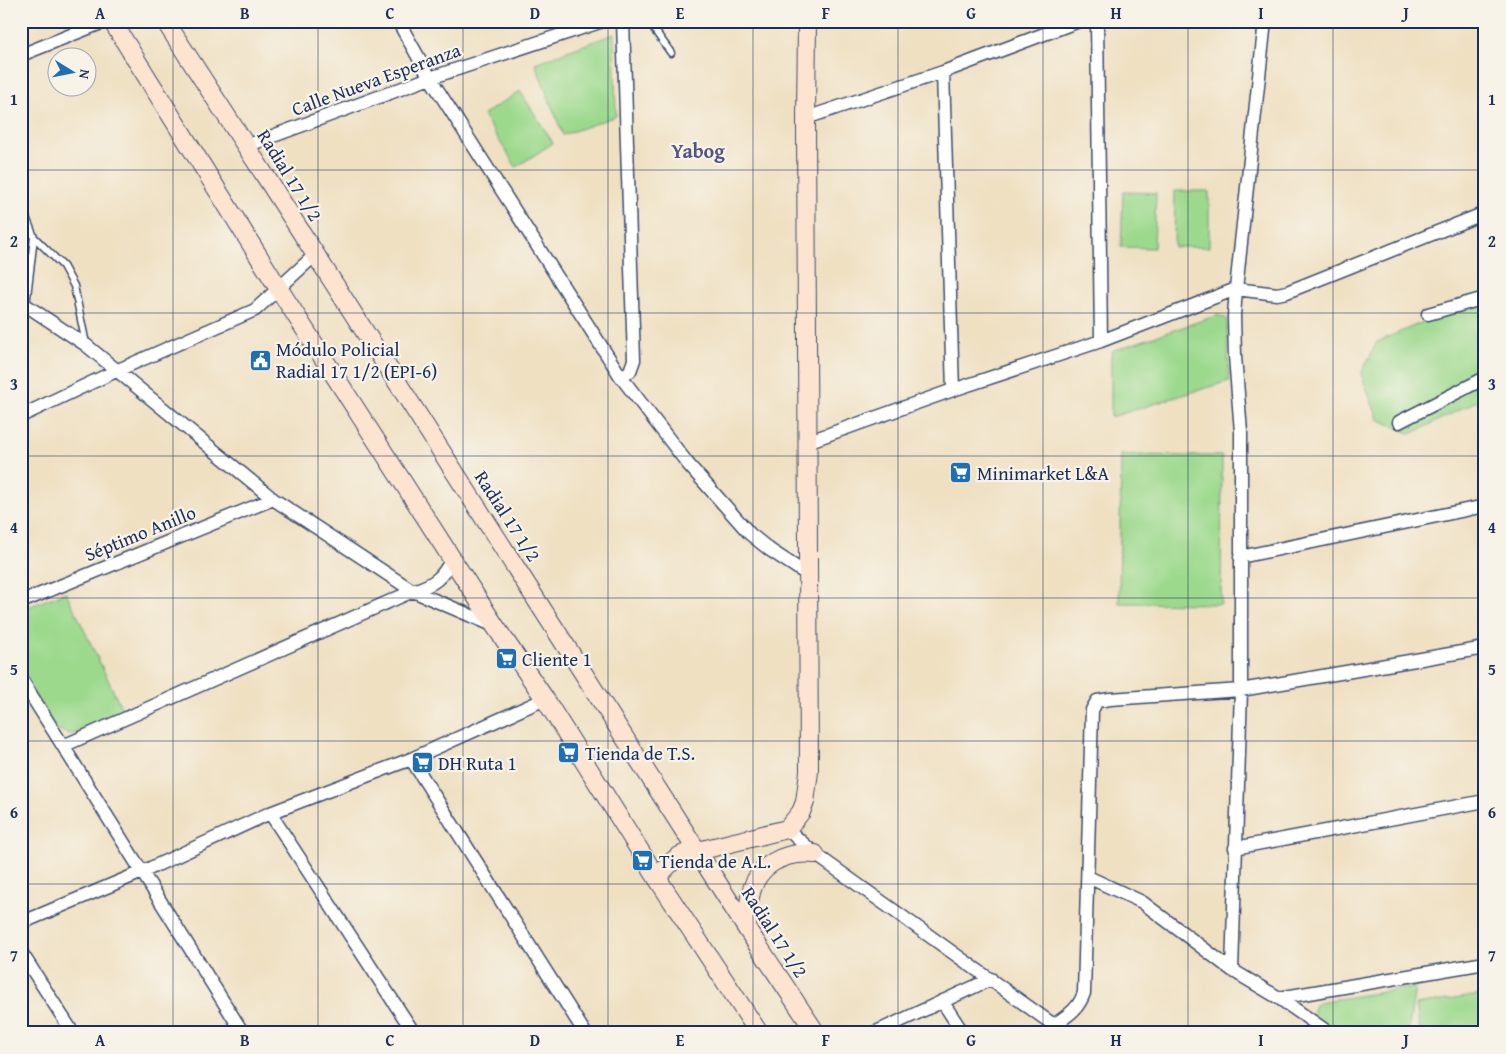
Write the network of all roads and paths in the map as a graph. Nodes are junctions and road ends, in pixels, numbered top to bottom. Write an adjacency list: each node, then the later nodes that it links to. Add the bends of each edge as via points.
1 (106, 21): 13 (street)
2 (112, 21): 23 (street)
3 (165, 21): 17 (street, Radial 17 1/2)
4 (398, 21): 15 (street)
5 (603, 21): 15 (street, Calle Nueva Esperanza)
6 (623, 21): 30 (street, via 634,360 630,371)
7 (648, 21): 12 (lane)
8 (807, 21): 16 (street)
9 (1079, 21): 14 (street)
10 (1097, 21): 27 (street)
11 (1265, 21): 22 (street)
12 (671, 53)
13 (21, 55)
14 (943, 72): 16 (street); 32 (street)
15 (430, 78): 17 (street, Calle Nueva Esperanza); 30 (street)
16 (806, 118): 35 (street)
17 (246, 146): 21 (street, Radial 17 1/2)
18 (21, 205): 20 (lane)
19 (1485, 213): 22 (street, via 1287,292 1277,294)
20 (34, 237): 25 (lane); 28 (lane, via 63,266 74,286)
21 (315, 255): 23 (street); 54 (street, Radial 17 1/2)
22 (1236, 288): 27 (street); 38 (street, via 1235,356 1241,432)
23 (279, 289): 29 (street, via 255,310); 39 (street)
24 (1485, 298): 26 (street)
25 (23, 303): 28 (street)
26 (1428, 314)
27 (1101, 341): 32 (street)
28 (86, 345): 29 (street)
29 (118, 370): 33 (street); 36 (street)
30 (621, 377): 40 (street, via 688,464 750,534)
31 (1485, 378): 34 (street)
32 (954, 390): 35 (street)
33 (21, 416)
34 (1399, 422)
35 (807, 442): 40 (street)
36 (274, 499): 41 (street); 42 (street, Séptimo Anillo)
37 (1485, 506): 38 (street)
38 (1240, 557): 46 (street)
39 (452, 559): 41 (street, via 444,574 430,585); 43 (street)
40 (808, 575): 52 (street, via 809,771 805,802)
41 (413, 591): 43 (street); 48 (street)
42 (21, 602)
43 (496, 626): 47 (street)
44 (1485, 648): 46 (street)
45 (21, 679): 48 (street)
46 (1241, 690): 53 (street); 58 (street, via 1097,701 1092,710)
47 (545, 699): 49 (street); 57 (street)
48 (63, 746): 56 (street)
49 (411, 760): 51 (street); 72 (street)
50 (1485, 801): 53 (street)
51 (270, 812): 56 (street); 71 (street)
52 (787, 829): 54 (street); 55 (street)
53 (1235, 848): 63 (street)
54 (698, 851): 57 (street, via 689,851 677,858); 60 (street, Radial 17 1/2)
55 (815, 854): 60 (street, via 800,852 786,855 762,871 750,897); 64 (street)
56 (142, 872): 59 (street); 70 (street)
57 (657, 878): 73 (street)
58 (1088, 878): 63 (street, via 1142,902); 67 (street, via 1084,994 1074,1011)
59 (21, 923)
60 (747, 929): 74 (street, Radial 17 1/2)
61 (21, 952): 69 (street)
62 (1485, 962): 65 (street)
63 (1232, 970): 65 (street)
64 (990, 979): 66 (street); 67 (street)
65 (1279, 998): 78 (street)
66 (942, 1001): 68 (street); 76 (street)
67 (1054, 1025): 77 (street)
68 (898, 1028): 75 (street)
69 (73, 1033)
70 (243, 1033)
71 (414, 1033)
72 (585, 1033)
73 (759, 1033)
74 (816, 1033)
75 (874, 1033)
76 (963, 1033)
77 (1065, 1033)
78 (1329, 1033)

